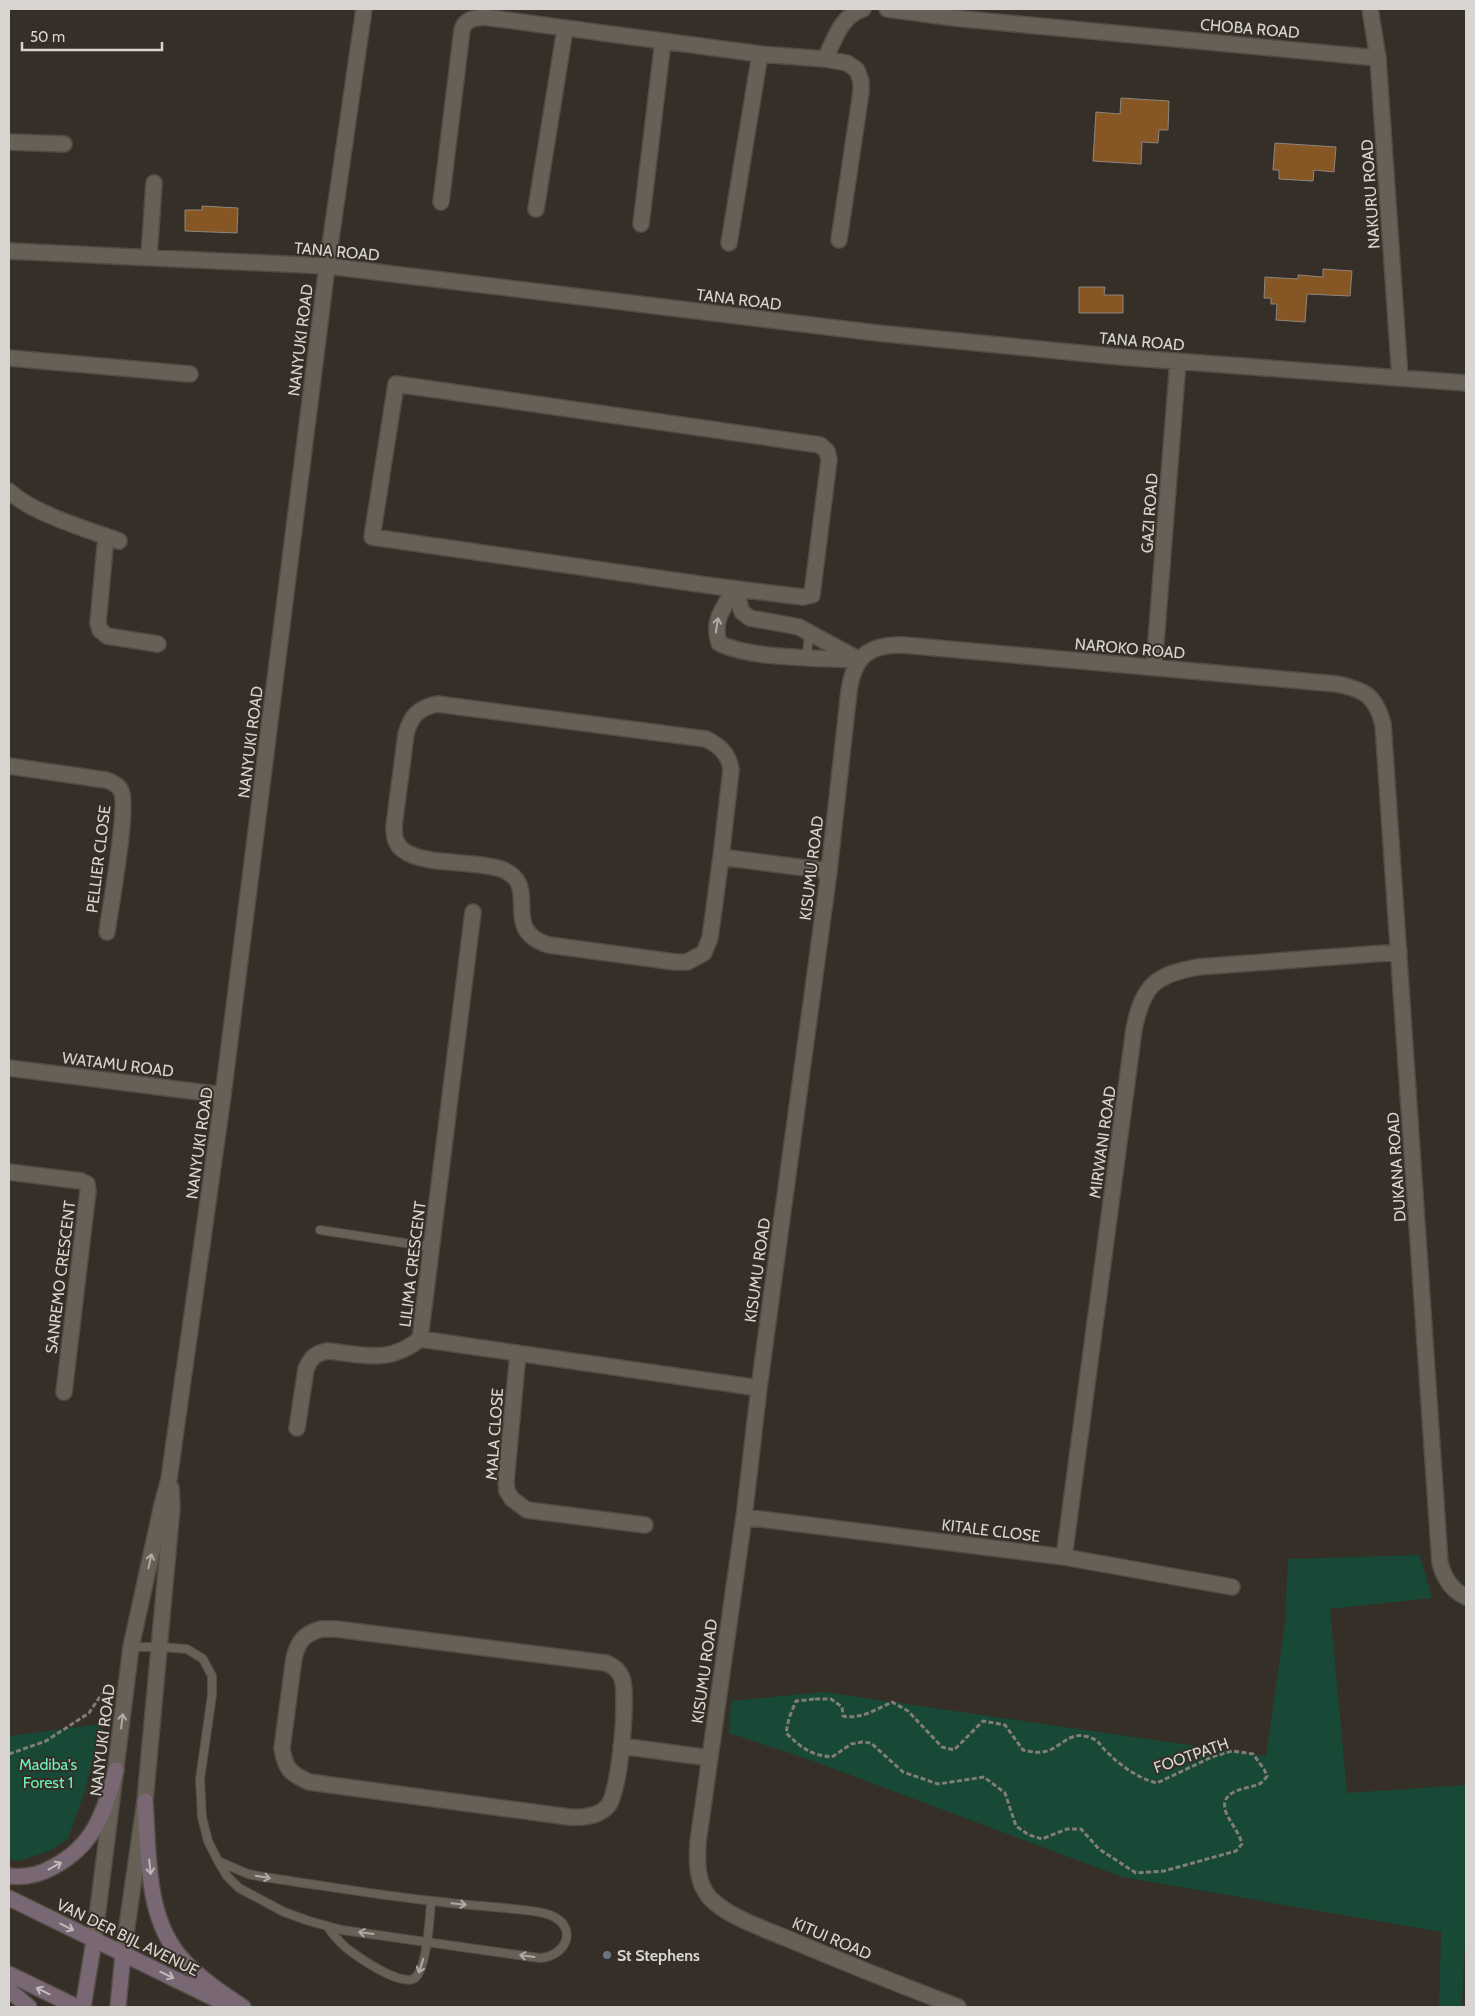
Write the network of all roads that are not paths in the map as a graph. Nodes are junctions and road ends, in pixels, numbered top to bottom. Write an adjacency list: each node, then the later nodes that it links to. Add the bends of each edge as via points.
1 (364, 9): 21 (street, NANYUKI ROAD)
2 (863, 9): 10 (street, via 846,19)
3 (887, 9): 5 (street, CHOBA ROAD)
4 (1370, 9): 9 (street, NAKURU ROAD)
5 (946, 13): 9 (street, CHOBA ROAD)
6 (566, 29): 7 (street); 14 (street, via 484,17 469,19 463,25); 15 (street)
7 (663, 41): 8 (street); 16 (street)
8 (760, 54): 10 (street); 18 (street)
9 (1378, 58): 25 (street, NAKURU ROAD)
10 (825, 59): 17 (street, via 852,65 861,81)
11 (9, 142): 12 (street)
12 (64, 144)
13 (154, 183): 20 (street)
14 (441, 202)
15 (536, 209)
16 (641, 224)
17 (839, 240)
18 (729, 243)
19 (9, 251): 20 (street, TANA ROAD)
20 (149, 257): 21 (street, TANA ROAD)
21 (327, 266): 23 (street, TANA ROAD, via 877,333); 42 (street, NANYUKI ROAD)
22 (9, 358): 24 (street)
23 (1178, 361): 25 (street, TANA ROAD); 33 (street, GAZI ROAD)
24 (190, 374)
25 (1400, 378): 26 (street, TANA ROAD)
26 (1466, 383)
27 (11, 499): 30 (street, via 113,538 98,623 100,630 107,636)
28 (734, 588): 28 (street, via 372,537 396,384 820,446 827,451 829,460 812,595 803,597); 29 (street, via 742,612 750,618); 31 (street, one-way to 28, via 730,649 719,642 717,620)
29 (809, 631): 31 (lane); 32 (street)
30 (158, 644)
31 (807, 656): 32 (street)
32 (859, 660): 33 (street, NAROKO ROAD, via 880,646 903,645); 37 (street, KISUMU ROAD, via 849,691)
33 (1154, 667): 34 (street, NAROKO ROAD, via 1352,687 1364,691 1371,698 1378,707)
34 (1383, 724): 40 (street, DUKANA ROAD)
35 (9, 766): 39 (street, PELLIER CLOSE, via 106,780 121,791 123,813)
36 (721, 857): 36 (street, via 730,762 718,745 706,739 446,704 421,709 410,721 394,838 404,851 424,858 491,866 510,874 521,891 524,930 539,942 675,962 697,958 704,953 710,938); 37 (street)
37 (829, 871): 48 (street, KISUMU ROAD)
38 (473, 912): 45 (street, LILIMA CRESCENT)
39 (107, 932)
40 (1399, 952): 54 (street, MIRWANI ROAD, via 1174,971 1149,989 1140,1005 1134,1029); 56 (street, DUKANA ROAD, via 1440,1563 1454,1590)
41 (9, 1068): 42 (street, WATAMU ROAD)
42 (223, 1095): 51 (street, NANYUKI ROAD)
43 (9, 1172): 49 (street, SANREMO CRESCENT, via 87,1184)
44 (320, 1230): 45 (lane)
45 (431, 1246): 46 (street, LILIMA CRESCENT)
46 (420, 1339): 47 (street, LILIMA CRESCENT); 50 (street, via 406,1350 385,1356 328,1351 314,1356 306,1368)
47 (518, 1353): 48 (street, LILIMA CRESCENT); 53 (street, MALA CLOSE, via 506,1468 507,1491 512,1499 527,1510)
48 (759, 1388): 52 (street, KISUMU ROAD)
49 (64, 1392)
50 (296, 1428)
51 (170, 1479): 57 (street, NANYUKI ROAD, one-way to 51); 58 (street, NANYUKI ROAD, via 172,1507)
52 (744, 1517): 54 (street, KITALE CLOSE); 60 (street, KISUMU ROAD)
53 (644, 1525)
54 (1064, 1557): 55 (street, KITALE CLOSE)
55 (1232, 1587)
56 (1466, 1597)
57 (131, 1647): 58 (lane); 61 (street, NANYUKI ROAD, one-way to 57)
58 (159, 1647): 62 (street, NANYUKI ROAD); 63 (lane, via 196,1654 203,1659 212,1676 200,1796 205,1832)
59 (621, 1746): 59 (street, via 608,1806 581,1818 309,1782 296,1776 283,1760 297,1645 311,1632 336,1629 606,1663 613,1666 624,1687); 60 (street)
60 (710, 1758): 65 (street, KISUMU ROAD, via 698,1842 698,1872)
61 (116, 1770): 64 (main road, one-way to 61, via 32,1876 44,1872 80,1849 99,1822); 69 (street, NANYUKI ROAD)
62 (145, 1801): 71 (street, NANYUKI ROAD); 79 (main road, one-way to 79, via 153,1896 166,1934 192,1969)
63 (218, 1860): 67 (lane, one-way to 67, via 263,1877); 68 (lane, via 239,1888 284,1912)
64 (9, 1876)
65 (702, 1885): 80 (street, KITUI ROAD, via 716,1903 747,1921)
66 (9, 1898): 69 (main road, VAN DER BIJL AVENUE, one-way to 69)
67 (431, 1901): 70 (lane); 70 (lane, one-way to 70, via 550,1915 563,1924 566,1939 559,1952 539,1958)
68 (326, 1926): 70 (lane, one-way to 68); 70 (lane, one-way to 68, via 416,1978 403,1980 360,1959)
69 (94, 1941): 71 (main road, VAN DER BIJL AVENUE); 76 (main road, NANYUKI ROAD)
70 (428, 1942)
71 (124, 1954): 77 (main road, NANYUKI ROAD); 78 (main road, VAN DER BIJL AVENUE, one-way to 78)
72 (9, 1974): 75 (main road, one-way to 72)
73 (9, 1990): 74 (main road)
74 (29, 2007)
75 (77, 2007)
76 (83, 2007)
77 (118, 2007)
78 (232, 2007)
79 (243, 2007)
80 (958, 2007)

